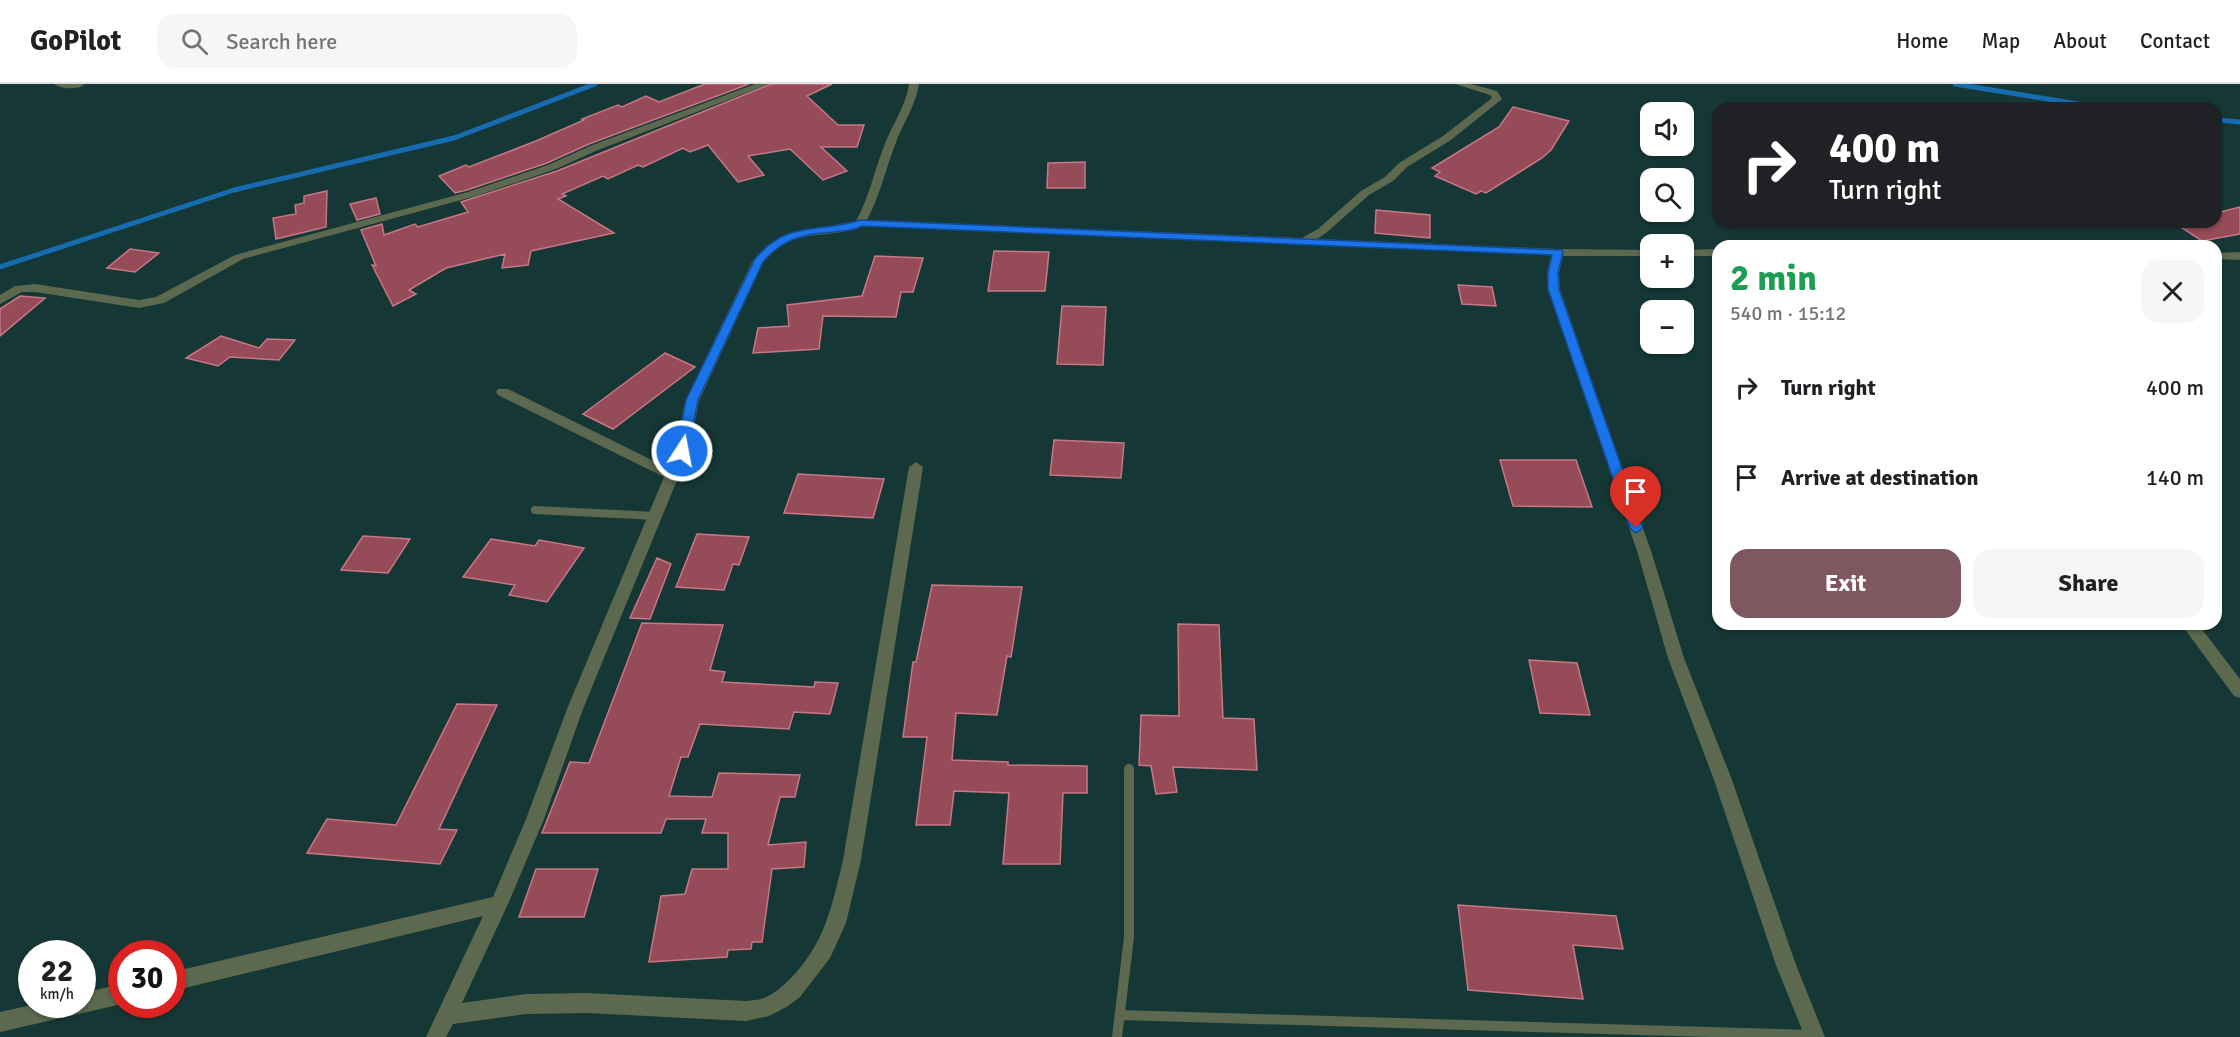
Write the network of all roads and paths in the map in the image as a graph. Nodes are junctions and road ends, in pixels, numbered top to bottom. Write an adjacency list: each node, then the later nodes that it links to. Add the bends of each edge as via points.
1 (59, 84): 5 (street)
2 (764, 84): 14 (street, via 472,194 239,257 155,302 139,304 35,288 19,289)
3 (914, 84): 6 (street, via 914,93)
4 (1460, 84): 7 (street, via 1494,93 1497,99)
5 (79, 85)
6 (860, 223): 7 (street); 17 (street, via 791,235 765,252 692,400 682,451)
7 (1306, 240): 8 (street)
8 (1558, 252): 10 (street); 29 (street, via 1554,289 1645,554 1676,658)
9 (1712, 252): 11 (street)
10 (1640, 253)
11 (1694, 253)
12 (2222, 256): 13 (street)
13 (2240, 256)
14 (0, 300)
15 (503, 392): 17 (street)
16 (916, 467): 26 (street, via 845,892 840,913 805,978 792,992 769,1006 746,1011 587,1003 526,1004)
17 (671, 475): 19 (street)
18 (536, 510): 19 (lane)
19 (656, 516): 23 (street)
20 (2194, 630): 21 (street)
21 (2240, 691)
22 (1129, 769): 25 (lane, via 1129,928)
23 (499, 904): 24 (street); 26 (street)
24 (186, 978)
25 (1120, 1014): 29 (lane); 31 (lane)
26 (445, 1015): 30 (street)
27 (18, 1018): 28 (street)
28 (0, 1022)
29 (1814, 1036)
30 (435, 1037)
31 (1117, 1037)

